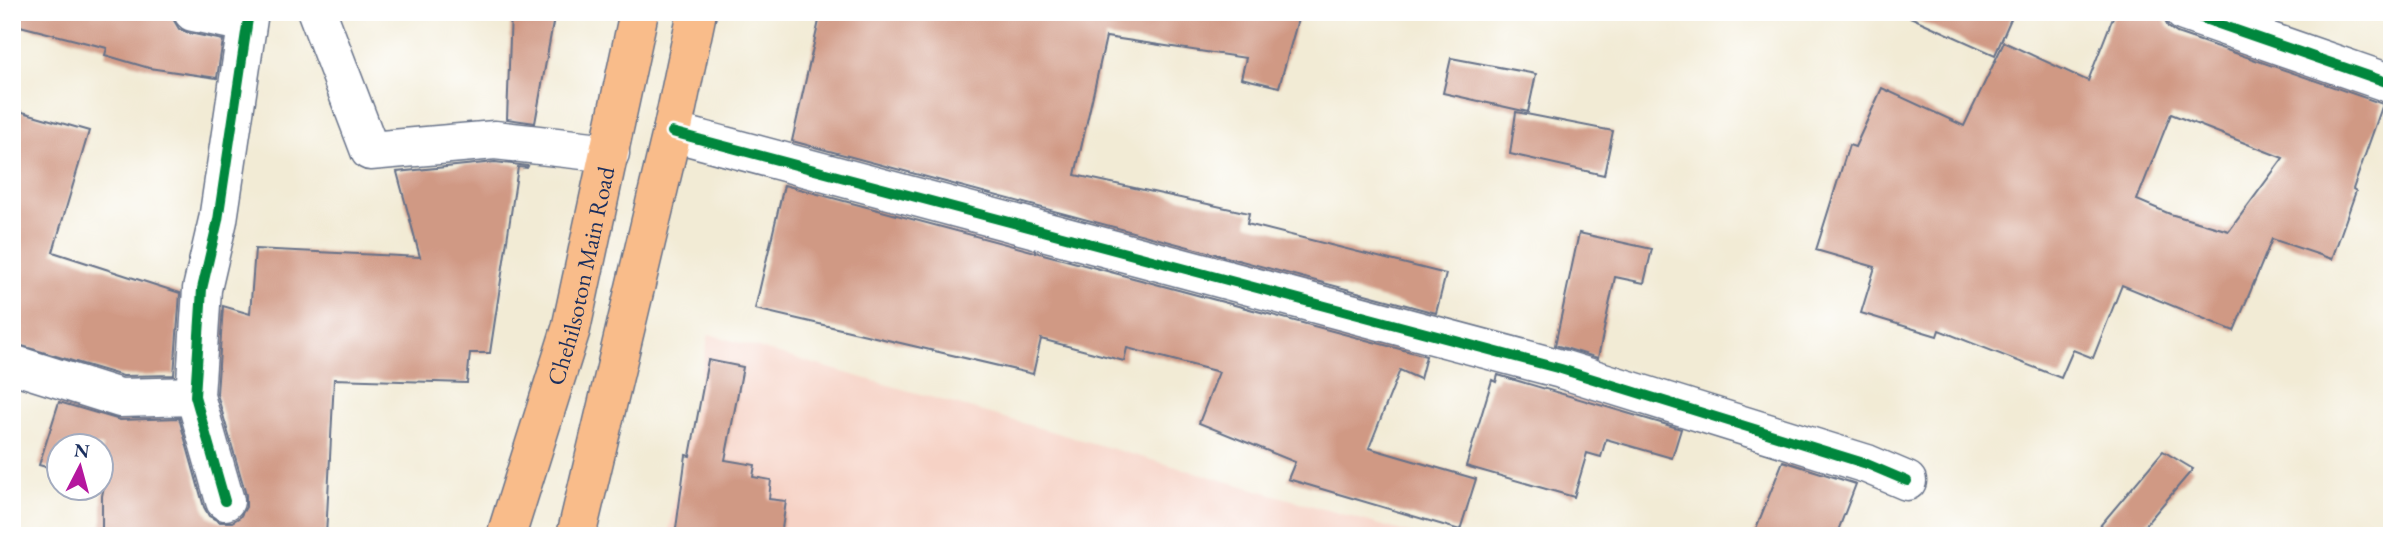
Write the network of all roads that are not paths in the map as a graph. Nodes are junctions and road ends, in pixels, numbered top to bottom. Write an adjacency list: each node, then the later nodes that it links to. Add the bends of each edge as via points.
1 (193, 12): 6 (street)
2 (317, 12): 9 (street, via 370,151 495,140)
3 (639, 12): 9 (main road, Chehilsoton Main Road)
4 (697, 12): 8 (main road)
5 (2184, 12): 7 (street)
6 (247, 18): 11 (street, via 218,220 202,289)
7 (2392, 84)
8 (672, 132): 12 (street, via 1561,369 1867,464); 15 (main road)
9 (610, 153): 14 (main road, Chehilsoton Main Road, via 571,329)
10 (12, 364): 11 (street, via 120,398)
11 (195, 396): 13 (street)
12 (1907, 481)
13 (225, 501)
14 (506, 536)
15 (576, 536)

